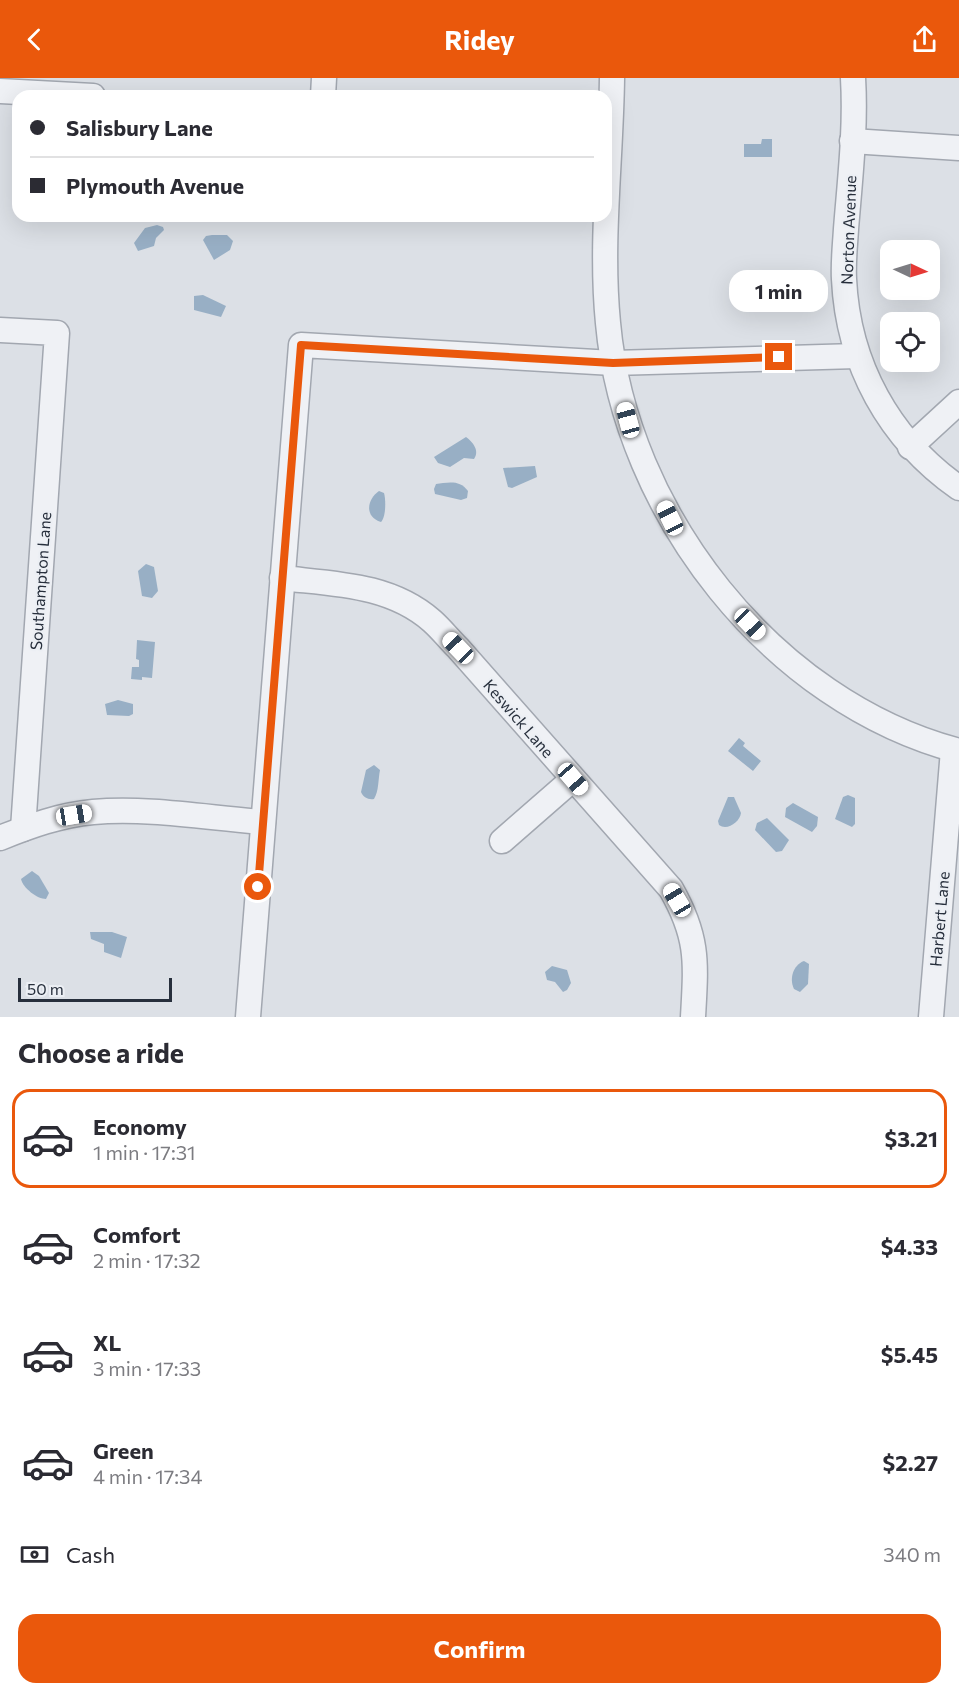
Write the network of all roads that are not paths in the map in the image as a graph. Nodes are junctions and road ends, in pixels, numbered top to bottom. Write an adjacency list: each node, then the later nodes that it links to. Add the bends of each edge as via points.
1 (853, 78): 2 (street, Norton Avenue)
2 (852, 141): 3 (street); 6 (street, Norton Avenue, via 843,277)
3 (959, 148)
4 (606, 222): 7 (street, via 604,271)
5 (0, 330): 15 (street, Southampton Lane, via 57,333)
6 (857, 356): 7 (street); 9 (street, Norton Avenue, via 876,396)
7 (613, 363): 11 (street, via 301,345); 12 (street, via 646,470 699,563 733,607 798,668 848,702 878,719)
8 (959, 402): 9 (street)
9 (910, 447): 10 (street, Norton Avenue)
10 (959, 488)
11 (282, 578): 13 (street, Keswick Lane, via 359,586 407,603 458,648); 14 (street)
12 (956, 751): 20 (street, Harbert Lane)
13 (573, 779): 17 (street); 19 (street, Keswick Lane, via 671,890 684,911 696,959)
14 (263, 822): 15 (street, via 126,811 55,818); 18 (street)
15 (22, 829): 16 (street)
16 (0, 838)
17 (502, 841)
18 (248, 1017)
19 (693, 1017)
20 (932, 1017)

